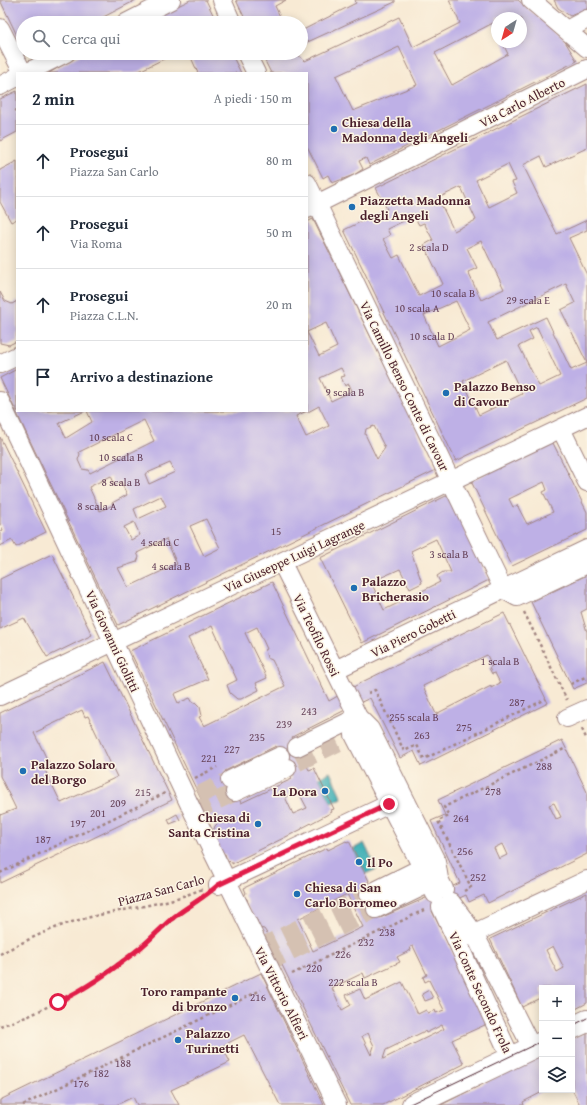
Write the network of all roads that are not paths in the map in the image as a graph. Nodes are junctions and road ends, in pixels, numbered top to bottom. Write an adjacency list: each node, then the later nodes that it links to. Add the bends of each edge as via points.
1 (171, 0): 4 (street)
2 (222, 0): 5 (street)
3 (534, 2): 8 (street)
4 (140, 16)
5 (229, 16)
6 (587, 19): 8 (street)
7 (0, 28): 10 (street)
8 (567, 30): 9 (street)
9 (587, 48)
10 (16, 57)
11 (18, 60): 15 (street)
12 (52, 60): 16 (street)
13 (250, 60): 17 (street)
14 (587, 70): 21 (street, Via Carlo Alberto)
15 (24, 72)
16 (27, 72)
17 (256, 72)
18 (16, 78): 19 (street)
19 (0, 86)
20 (308, 188): 21 (street, Via Camillo Benso Conte di Cavour)
21 (312, 207): 28 (street, Via Camillo Benso Conte di Cavour)
22 (16, 356): 23 (street)
23 (0, 364)
24 (0, 401): 33 (street, Via Giovanni Giolitti)
25 (587, 416): 26 (street, Via Giuseppe Luigi Lagrange)
26 (561, 429): 27 (street); 28 (street, Via Giuseppe Luigi Lagrange)
27 (584, 474)
28 (451, 481): 30 (street, Via Giuseppe Luigi Lagrange); 32 (street, Via Camillo Benso Conte di Cavour)
29 (587, 549): 32 (street, Via Piero Gobetti)
30 (282, 563): 33 (street, Via Giuseppe Luigi Lagrange); 34 (street, Via Teofilo Rossi)
31 (587, 564): 32 (street, via 517,597)
32 (497, 592): 34 (street, Via Piero Gobetti)
33 (114, 641): 35 (street, Via Giuseppe Luigi Lagrange); 45 (street, Via Giovanni Giolitti, via 196,803)
34 (335, 670): 37 (street, Via Teofilo Rossi)
35 (0, 696)
36 (587, 709): 38 (street)
37 (355, 712): 39 (street); 42 (street, via 354,735); 43 (street, Via Teofilo Rossi, via 370,729)
38 (567, 718)
39 (297, 747)
40 (284, 762): 41 (street)
41 (233, 786)
42 (389, 804): 43 (street); 45 (street)
43 (429, 864): 46 (street); 46 (street, via 372,901)
44 (587, 880): 48 (street)
45 (222, 883): 53 (street, Via Vittorio Alfieri, via 269,952 284,996)
46 (442, 894): 47 (street, Via Conte Secondo Frola); 48 (street, Via Conte Secondo Frola)
47 (453, 933): 48 (street); 52 (street, Via Conte Secondo Frola)
48 (474, 933): 51 (street, Via Conte Secondo Frola)
49 (587, 1020): 50 (street)
50 (575, 1026)
51 (537, 1045): 52 (street)
52 (512, 1058): 54 (street)
53 (337, 1105)
54 (413, 1105)

